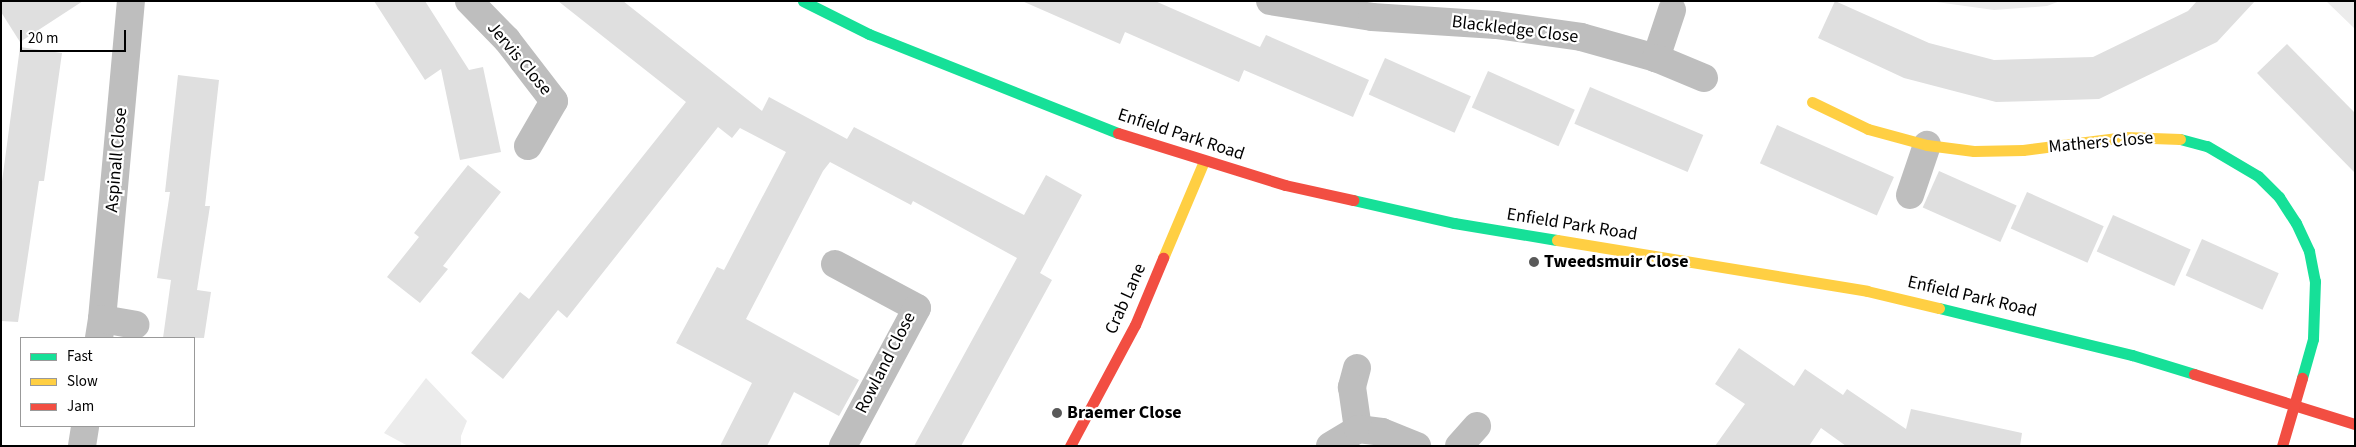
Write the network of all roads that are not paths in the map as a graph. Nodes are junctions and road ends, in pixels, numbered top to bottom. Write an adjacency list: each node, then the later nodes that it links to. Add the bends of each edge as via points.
1 (131, 1): 16 (street, Aspinall Close)
2 (469, 1): 11 (street, Jervis Close, via 507,40 554,101)
3 (803, 1): 12 (street, Enfield Park Road, via 967,76 1131,138)
4 (1270, 1): 5 (street, Blackledge Close)
5 (1374, 9): 7 (street, Blackledge Close, via 1581,37)
6 (1672, 10): 7 (street)
7 (1656, 58): 8 (street, Blackledge Close)
8 (1704, 78)
9 (1812, 102): 10 (street, Mathers Close, via 1868,129)
10 (1927, 145): 13 (street); 18 (street, Mathers Close, via 1974,151 2023,150 2125,138 2170,137 2207,146 2258,176 2296,223 2308,251 2315,281 2313,339)
11 (528, 146)
12 (1204, 161): 18 (street, Enfield Park Road, via 1303,190 1454,223 1868,291 2123,352); 24 (street, Crab Lane, via 1135,325)
13 (1910, 195)
14 (835, 264): 23 (street, Rowland Close, via 917,308)
15 (135, 324): 16 (street, Aspinall Close)
16 (101, 329)
17 (1357, 368): 21 (street, via 1352,388)
18 (2295, 404): 19 (street, Enfield Park Road); 27 (street)
19 (2355, 424)
20 (85, 427): 22 (street)
21 (1358, 429): 25 (street); 26 (street, via 1382,432)
22 (82, 446)
23 (843, 446)
24 (1070, 446)
25 (1330, 446)
26 (1417, 446)
27 (2282, 446)

